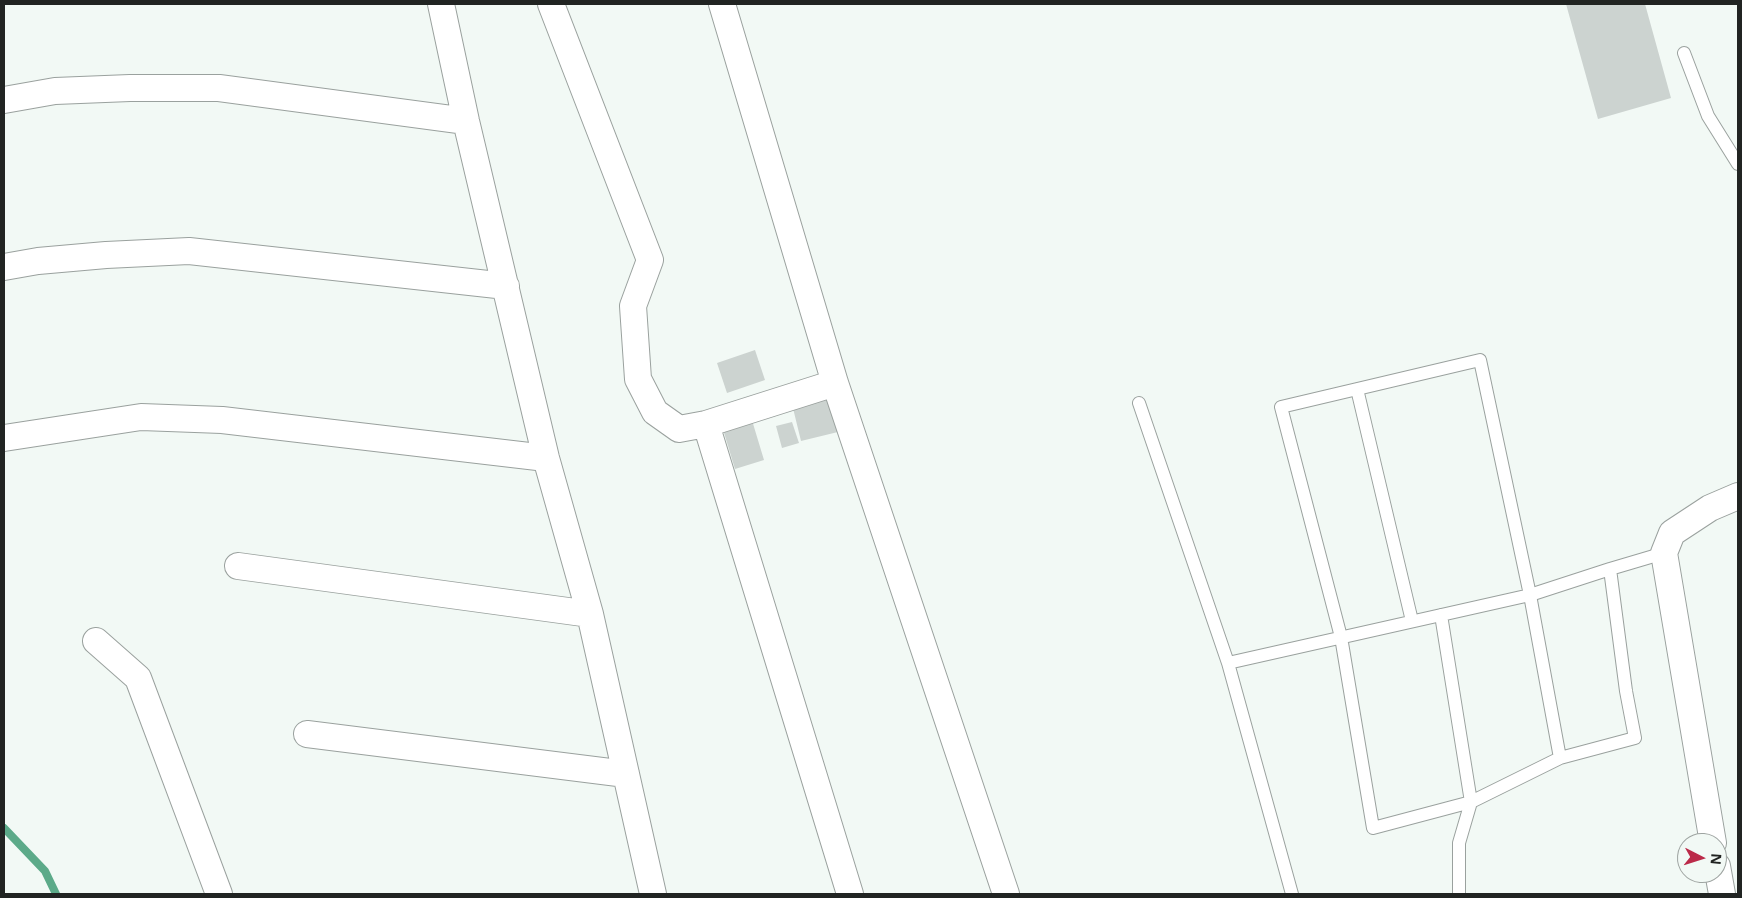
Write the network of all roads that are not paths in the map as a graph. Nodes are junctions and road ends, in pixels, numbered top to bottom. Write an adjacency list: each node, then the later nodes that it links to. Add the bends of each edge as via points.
1 (442, 4): 6 (street)
2 (551, 4): 13 (street, via 650,260 633,306 638,379 655,412 679,429)
3 (722, 4): 10 (street)
4 (1684, 53): 7 (lane, via 1708,116)
5 (4, 100): 6 (street, via 55,91 219,88)
6 (466, 121): 9 (street)
7 (1738, 164)
8 (4, 267): 9 (street, via 106,255 189,251)
9 (506, 286): 15 (street)
10 (835, 382): 13 (street); 35 (street)
11 (1357, 389): 20 (lane, via 1480,360); 23 (lane); 24 (lane, via 1281,407)
12 (1139, 403): 26 (lane)
13 (706, 424): 34 (street)
14 (4, 438): 15 (street, via 141,417 213,420)
15 (546, 458): 21 (street)
16 (1738, 496): 17 (street, via 1710,508 1672,533)
17 (1664, 553): 19 (lane); 31 (street)
18 (238, 566): 21 (street)
19 (1610, 569): 20 (lane); 28 (lane, via 1634,738)
20 (1530, 595): 22 (lane); 28 (lane)
21 (590, 614): 29 (street)
22 (1440, 615): 23 (lane); 30 (lane)
23 (1412, 621): 24 (lane)
24 (1341, 636): 26 (lane); 30 (lane, via 1373,828)
25 (96, 642): 32 (street, via 138,678)
26 (1228, 662): 36 (lane)
27 (307, 734): 29 (street)
28 (1560, 758): 30 (lane)
29 (626, 774): 33 (street)
30 (1471, 802): 37 (lane, via 1459,843)
31 (1711, 833)
32 (219, 894)
33 (653, 894)
34 (850, 894)
35 (1006, 894)
36 (1292, 894)
37 (1459, 894)

